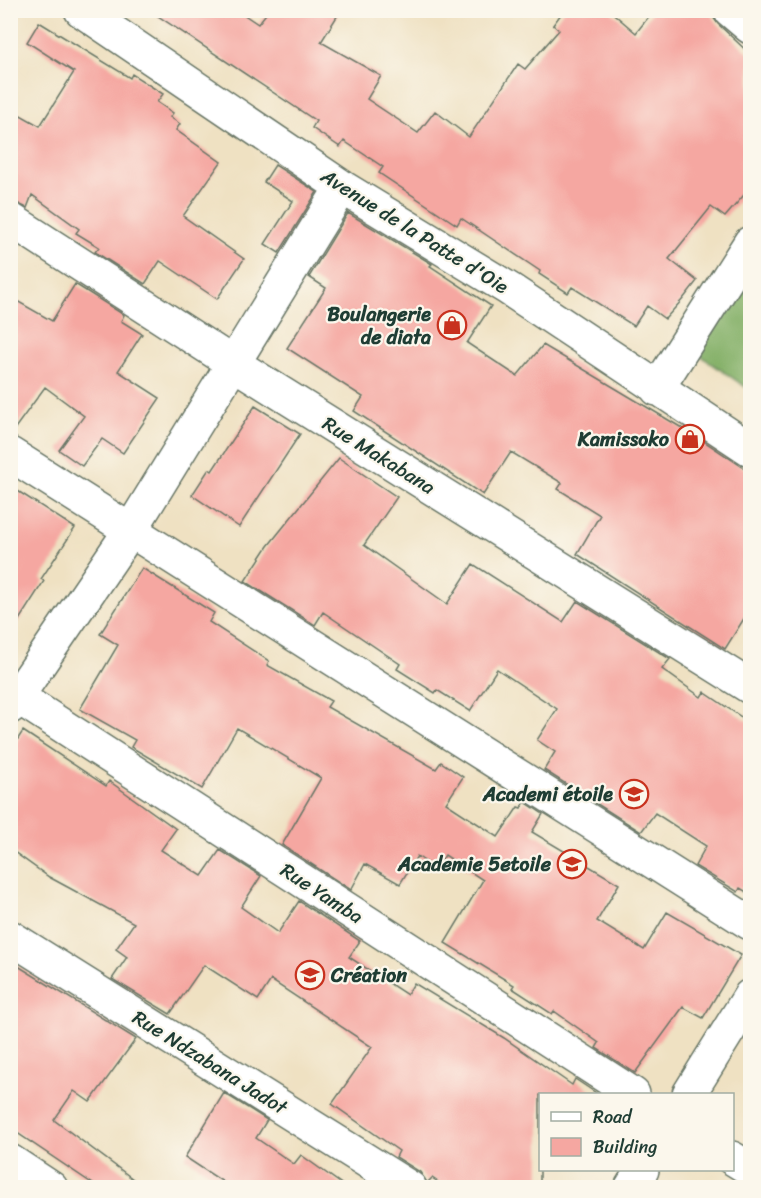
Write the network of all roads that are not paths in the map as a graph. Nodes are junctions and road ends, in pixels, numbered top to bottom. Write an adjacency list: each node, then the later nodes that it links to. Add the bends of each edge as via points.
1 (81, 10): 4 (street, Avenue de la Patte d'Oie)
2 (730, 10): 3 (street)
3 (750, 27)
4 (342, 187): 7 (street); 8 (street, Avenue de la Patte d'Oie, via 509,289)
5 (10, 219): 7 (street, Rue Makabana)
6 (750, 243): 8 (street)
7 (231, 362): 11 (street); 12 (street, Rue Makabana)
8 (657, 389): 9 (street, Avenue de la Patte d'Oie)
9 (750, 448)
10 (10, 454): 11 (street)
11 (130, 531): 13 (street); 14 (street)
12 (750, 687)
13 (13, 698): 17 (street, Rue Yamba)
14 (750, 923)
15 (10, 937): 24 (street, Rue Ndzabana Jadot)
16 (750, 996): 18 (street)
17 (630, 1093)
18 (689, 1093)
19 (734, 1159): 21 (street)
20 (10, 1161): 23 (street)
21 (750, 1169)
22 (641, 1171): 25 (street)
23 (51, 1188)
24 (410, 1188)
25 (631, 1188)

